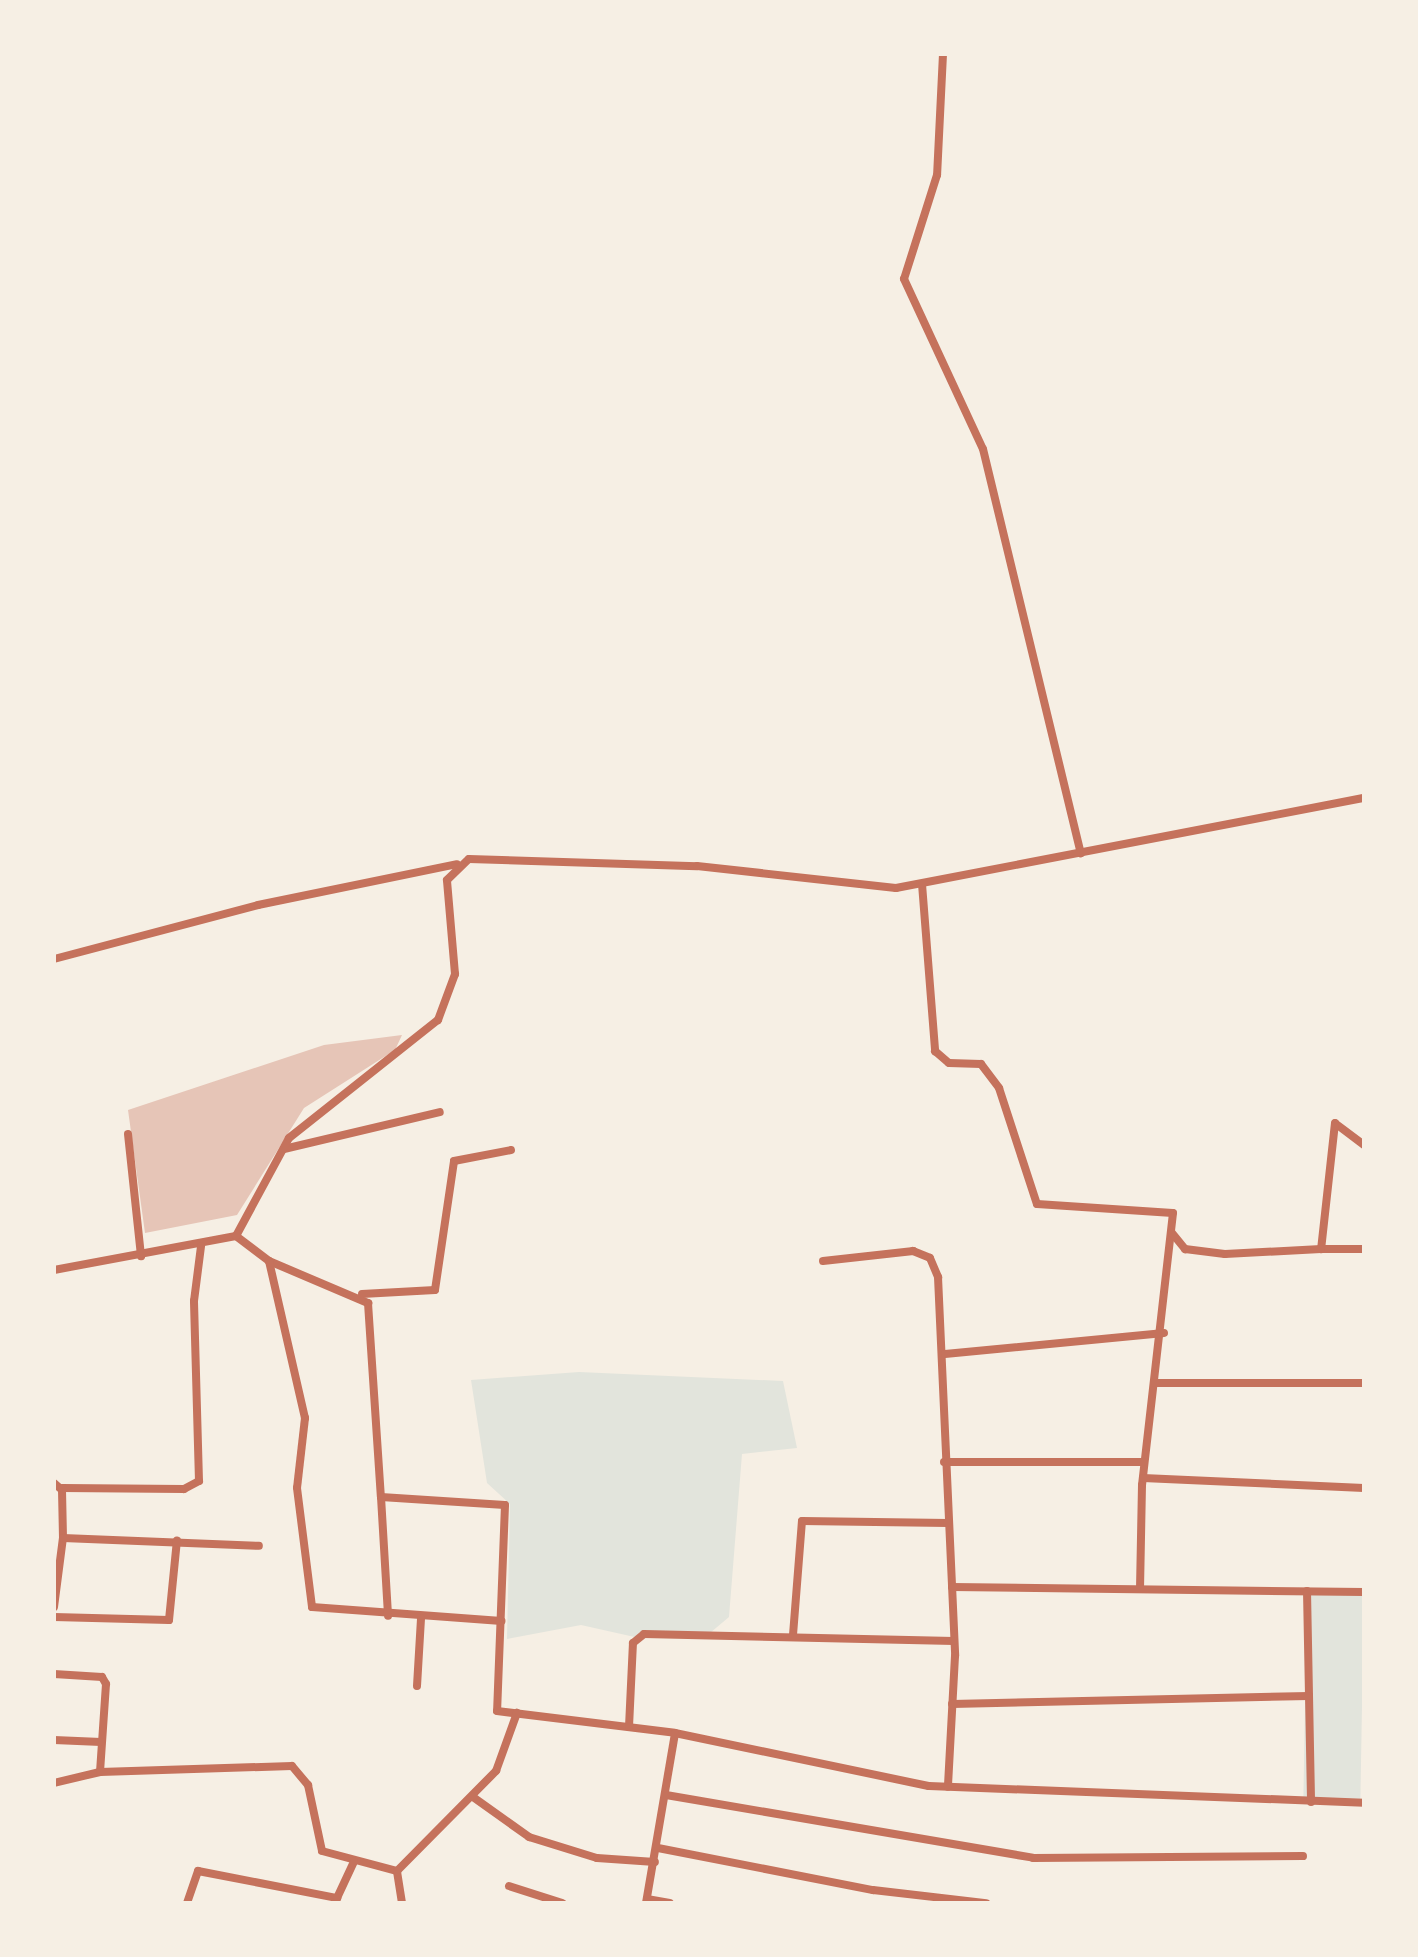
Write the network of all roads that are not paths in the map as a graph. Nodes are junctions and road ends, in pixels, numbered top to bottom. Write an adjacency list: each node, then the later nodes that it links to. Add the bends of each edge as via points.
1 (943, 54): 3 (street, via 937,175 904,279 983,449)
2 (1364, 798): 3 (street)
3 (1081, 853): 5 (street)
4 (457, 864): 5 (street, via 469,859 697,866 896,888); 6 (street, via 258,905); 10 (street, via 447,880 455,974 438,1020 321,1107)
5 (922, 884): 12 (street, via 935,1051 949,1063 981,1064 999,1088 1037,1204 1173,1213)
6 (54, 959)
7 (440, 1112): 10 (street)
8 (128, 1134): 17 (street)
9 (1364, 1145): 15 (street, via 1335,1123)
10 (284, 1149): 13 (street)
11 (511, 1150): 21 (street, via 454,1161 435,1290)
12 (1172, 1233): 15 (street, via 1185,1249 1225,1254); 22 (street)
13 (236, 1236): 14 (street); 18 (street)
14 (201, 1246): 17 (street); 29 (street, via 194,1301 199,1481 184,1489)
15 (1321, 1249): 16 (street)
16 (1364, 1249)
17 (141, 1256): 20 (street)
18 (269, 1261): 21 (street); 41 (street, via 305,1418 297,1488 309,1598 323,1610)
19 (823, 1261): 23 (street, via 913,1251 930,1258)
20 (54, 1270)
21 (362, 1294): 31 (street, via 372,1320)
22 (1164, 1333): 23 (street); 24 (street)
23 (945, 1354): 26 (street)
24 (1155, 1383): 25 (street); 27 (street)
25 (1364, 1383)
26 (944, 1462): 27 (street); 32 (street)
27 (1144, 1462): 28 (street)
28 (1143, 1478): 30 (street); 37 (street)
29 (58, 1485): 33 (street)
30 (1364, 1488)
31 (381, 1497): 41 (street); 44 (street, via 505,1505)
32 (948, 1523): 36 (street); 45 (street, via 802,1521)
33 (60, 1539): 34 (street); 40 (street)
34 (177, 1540): 35 (street); 42 (street, via 172,1618)
35 (259, 1546)
36 (952, 1587): 37 (street); 46 (street)
37 (1140, 1588): 38 (street)
38 (1307, 1591): 39 (street); 49 (street)
39 (1364, 1592)
40 (54, 1607)
41 (388, 1616): 43 (street)
42 (54, 1617)
43 (421, 1618): 44 (street); 48 (street)
44 (501, 1621): 51 (street, via 495,1708)
45 (793, 1635): 46 (street); 52 (street, via 639,1637)
46 (954, 1641): 50 (street)
47 (54, 1674): 55 (street, via 105,1678)
48 (417, 1686)
49 (1309, 1696): 50 (street); 61 (street)
50 (952, 1704): 58 (street)
51 (517, 1713): 52 (street); 60 (street, via 502,1762)
52 (629, 1727): 53 (street)
53 (675, 1733): 58 (street); 59 (street)
54 (54, 1740): 55 (street)
55 (101, 1742): 56 (street)
56 (100, 1772): 57 (street); 65 (street, via 292,1766 308,1785 322,1851)
57 (54, 1783)
58 (948, 1787): 61 (street)
59 (666, 1795): 63 (street); 64 (street, via 1033,1858)
60 (473, 1797): 66 (street, via 540,1841 597,1858); 67 (street)
61 (1311, 1802): 62 (street)
62 (1364, 1803)
63 (658, 1848): 66 (street); 70 (street)
64 (1303, 1856)
65 (354, 1862): 67 (street); 71 (street, via 337,1898 198,1871)
66 (655, 1862): 69 (street)
67 (397, 1871): 72 (street)
68 (509, 1886): 73 (street)
69 (647, 1901): 74 (street)
70 (959, 1902): 75 (street)
71 (187, 1903)
72 (402, 1903)
73 (562, 1903)
74 (670, 1903)
75 (986, 1903)

